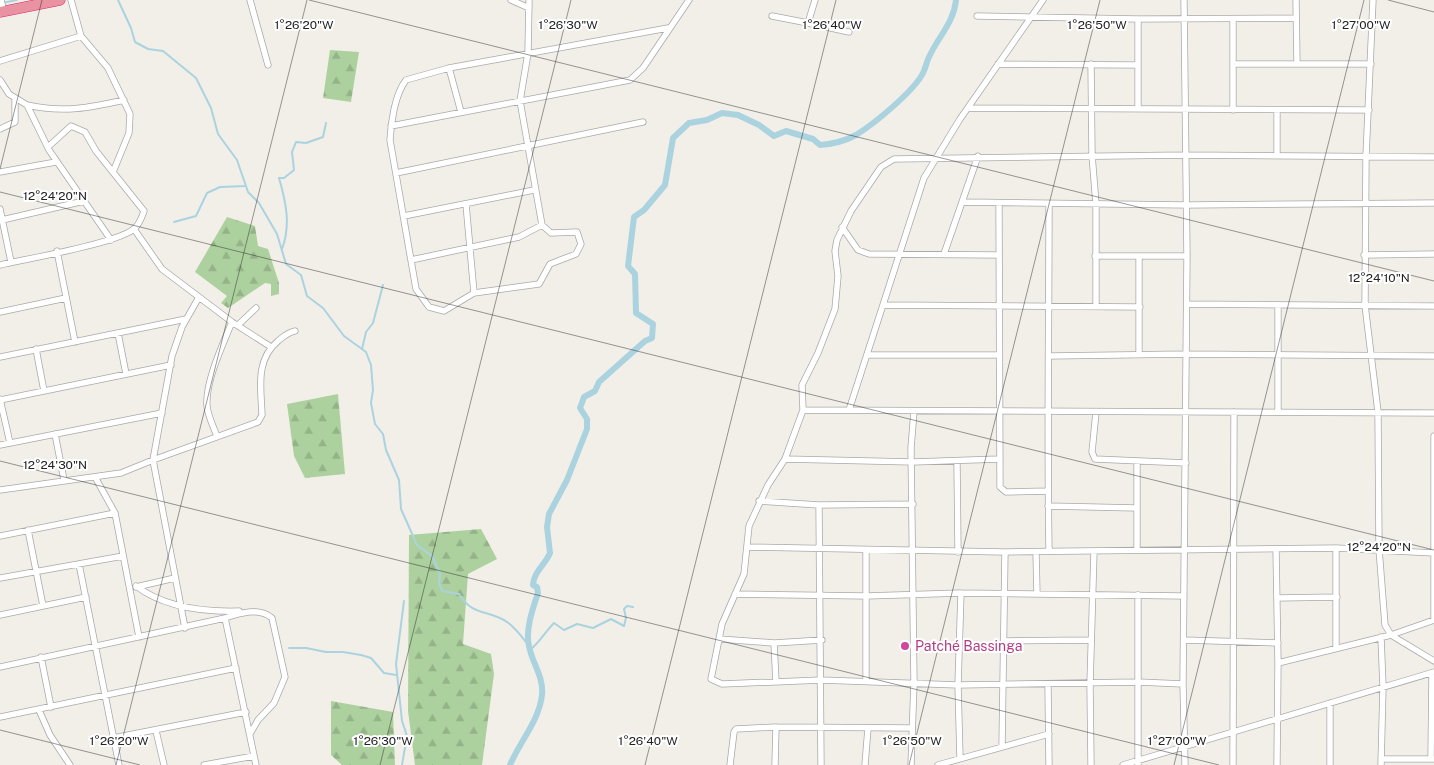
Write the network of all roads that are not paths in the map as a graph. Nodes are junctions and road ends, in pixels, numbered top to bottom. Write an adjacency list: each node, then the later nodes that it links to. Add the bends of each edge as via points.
1 (1, 0): 14 (street)
2 (60, 0): 14 (highway)
3 (71, 0): 25 (street)
4 (250, 0): 28 (street)
5 (511, 0): 13 (street)
6 (529, 0): 13 (street)
7 (689, 0): 23 (street)
8 (815, 0): 22 (street)
9 (1042, 0): 17 (street)
10 (1184, 0): 20 (street)
11 (1296, 0): 18 (street)
12 (1372, 0): 33 (street)
13 (529, 8): 26 (street)
14 (2, 12)
15 (772, 16): 22 (street)
16 (977, 16): 17 (street)
17 (1030, 18): 19 (street); 29 (street)
18 (1296, 18): 21 (street); 32 (street)
19 (1138, 19): 20 (street); 34 (street)
20 (1184, 20): 21 (street); 42 (street)
21 (1233, 20): 31 (street)
22 (808, 23): 24 (street)
23 (668, 28): 26 (street); 39 (street, via 643,68 630,80)
24 (849, 32)
25 (81, 36): 27 (street); 38 (street, via 108,68)
26 (528, 53): 35 (street); 39 (street)
27 (0, 61)
28 (268, 64)
29 (998, 64): 30 (street); 41 (street)
30 (1091, 64): 34 (street); 43 (street)
31 (1232, 64): 32 (street); 45 (street)
32 (1297, 64): 33 (street)
33 (1370, 64): 47 (street)
34 (1137, 65): 44 (street)
35 (449, 68): 48 (street); 50 (street, via 406,80)
36 (0, 82): 37 (street)
37 (16, 99): 40 (street); 51 (street, via 15,122)
38 (124, 100): 40 (street, via 80,110); 63 (street, via 131,128)
39 (520, 101): 48 (street); 53 (street)
40 (27, 105): 52 (street)
41 (968, 108): 43 (street); 60 (street)
42 (1187, 109): 44 (street); 45 (street); 55 (street)
43 (1091, 110): 44 (street); 54 (street)
44 (1138, 110)
45 (1233, 110): 46 (street)
46 (1277, 110): 47 (street); 56 (street)
47 (1369, 110): 58 (street)
48 (461, 112): 50 (street)
49 (643, 122): 53 (street)
50 (391, 126): 64 (street)
51 (0, 129)
52 (48, 147): 61 (street); 63 (street, via 65,130 75,126 85,132)
53 (527, 147): 64 (street); 65 (street)
54 (1092, 155): 55 (street); 57 (street); 71 (street)
55 (1186, 155): 56 (street); 74 (street)
56 (1277, 155): 58 (street)
57 (978, 156): 60 (street); 67 (street)
58 (1366, 156): 59 (street); 72 (street)
59 (1434, 157)
60 (934, 160): 79 (street, via 894,159 881,167); 86 (street, via 915,200)
61 (56, 162): 62 (street); 66 (street)
62 (0, 172)
63 (113, 172): 80 (street, via 144,211)
64 (396, 173): 76 (street)
65 (534, 190): 68 (street); 78 (street)
66 (84, 201): 77 (street); 81 (street)
67 (964, 202): 69 (street); 84 (street)
68 (466, 204): 76 (street); 82 (street)
69 (999, 204): 70 (street); 87 (street)
70 (1048, 204): 71 (street); 102 (street)
71 (1096, 204): 74 (street); 89 (street)
72 (1366, 204): 73 (street); 74 (street); 88 (street)
73 (1434, 204)
74 (1186, 205): 91 (street)
75 (0, 210): 77 (street)
76 (404, 216): 92 (street)
77 (2, 220): 93 (street)
78 (542, 225): 82 (street, via 519,237); 95 (street, via 554,234 578,232 581,238 579,251 553,261 539,284)
79 (842, 227): 86 (street, via 863,253); 130 (street, via 835,251 838,276 835,309 802,385)
80 (134, 229): 81 (street); 96 (street, via 162,268)
81 (111, 240): 83 (street)
82 (471, 248): 92 (street); 95 (street)
83 (57, 251): 93 (street); 97 (street)
84 (944, 254): 86 (street); 87 (street)
85 (1434, 254): 88 (street)
86 (898, 255): 99 (street)
87 (1000, 255): 101 (street)
88 (1364, 255): 105 (street)
89 (1095, 256): 90 (street); 103 (street)
90 (1139, 256): 91 (street); 104 (street)
91 (1187, 256): 98 (street)
92 (411, 260): 95 (street, via 416,289 429,307 444,311)
93 (11, 262): 94 (street)
94 (0, 265)
95 (474, 294)
96 (199, 297): 109 (street); 110 (street)
97 (66, 298): 108 (street); 114 (street)
98 (1187, 304): 100 (street); 118 (street)
99 (882, 305): 101 (street); 119 (street)
100 (1278, 305): 105 (street); 121 (street)
101 (999, 306): 102 (street); 120 (street)
102 (1049, 306): 103 (street); 122 (street)
103 (1096, 306): 104 (street)
104 (1140, 306): 117 (street)
105 (1365, 306): 106 (street); 123 (street)
106 (1434, 306)
107 (256, 308): 111 (street)
108 (0, 312)
109 (186, 319): 113 (street); 126 (street)
110 (232, 322): 111 (street); 143 (street, via 208,396 207,405)
111 (238, 325): 115 (street)
112 (295, 331): 115 (street)
113 (118, 333): 114 (street); 127 (street)
114 (75, 342): 116 (street)
115 (271, 347): 143 (street, via 262,366 262,415 258,422)
116 (36, 349): 125 (street); 128 (street)
117 (1140, 354): 118 (street); 122 (street)
118 (1187, 354): 121 (street); 136 (street)
119 (867, 355): 120 (street); 131 (street)
120 (998, 355): 133 (street)
121 (1278, 355): 123 (street); 138 (street)
122 (1049, 356): 134 (street)
123 (1370, 356): 124 (street); 139 (street)
124 (1434, 356)
125 (0, 357)
126 (171, 365): 127 (street); 140 (street)
127 (126, 374): 128 (street)
128 (44, 391): 129 (street)
129 (0, 399): 145 (street)
130 (803, 410): 131 (street); 147 (street)
131 (849, 410): 132 (street)
132 (914, 411): 133 (street); 152 (street)
133 (999, 411): 134 (street); 148 (street)
134 (1046, 412): 135 (street); 157 (street)
135 (1096, 412): 136 (street); 151 (street, via 1093,456 1099,460)
136 (1187, 412): 137 (street); 153 (street)
137 (1234, 412): 138 (street); 172 (street)
138 (1278, 412): 139 (street)
139 (1378, 412): 141 (street); 170 (street)
140 (162, 413): 142 (street); 149 (street)
141 (1434, 413)
142 (55, 434): 145 (street); 155 (street)
143 (217, 436): 149 (street)
144 (1434, 436): 181 (street)
145 (10, 443): 146 (street)
146 (0, 445)
147 (785, 459): 152 (street); 158 (street)
148 (999, 459): 150 (street); 157 (street, via 1002,490)
149 (153, 460): 154 (street, via 121,474); 186 (street)
150 (957, 461): 152 (street); 177 (street)
151 (1137, 461): 153 (street); 162 (street)
152 (912, 462): 159 (street)
153 (1186, 463): 175 (street)
154 (95, 477): 155 (street); 163 (street)
155 (64, 480): 156 (street)
156 (0, 490)
157 (1048, 491): 161 (street)
158 (760, 501): 160 (street); 166 (street, via 749,526)
159 (913, 504): 160 (street); 176 (street)
160 (819, 505): 167 (street)
161 (1048, 506): 162 (street); 180 (street)
162 (1137, 508): 171 (street)
163 (115, 513): 164 (street); 182 (street)
164 (28, 530): 165 (street); 184 (street)
165 (0, 536)
166 (747, 547): 167 (street); 190 (street, via 744,574)
167 (820, 548): 173 (street); 196 (street)
168 (1336, 548): 169 (street); 170 (street); 200 (street)
169 (1276, 549): 172 (street); 201 (street)
170 (1379, 549): 181 (street); 209 (street, via 1385,625)
171 (1137, 550): 174 (street); 175 (street)
172 (1234, 550): 175 (street); 217 (street)
173 (866, 551): 176 (street); 197 (street)
174 (1094, 551): 180 (street); 194 (street)
175 (1184, 551): 198 (street)
176 (911, 552): 177 (street); 193 (street)
177 (958, 552): 178 (street)
178 (1005, 552): 179 (street); 191 (street)
179 (1036, 552): 180 (street); 192 (street)
180 (1049, 552)
181 (1433, 553): 207 (street)
182 (123, 556): 183 (street); 188 (street)
183 (79, 564): 184 (street); 199 (street)
184 (36, 572): 185 (street); 203 (street)
185 (0, 578)
186 (175, 578): 187 (street); 202 (street)
187 (136, 586): 188 (street); 202 (street, via 154,599)
188 (129, 588): 210 (street)
189 (961, 593): 191 (street); 193 (street); 236 (street)
190 (735, 594): 196 (street); 212 (street, via 725,614)
191 (1005, 594): 192 (street); 216 (street)
192 (1036, 594): 194 (street)
193 (911, 595): 197 (street); 232 (street)
194 (1094, 595): 195 (street); 214 (street)
195 (1138, 595): 198 (street); 231 (street)
196 (821, 596): 197 (street); 213 (street)
197 (866, 596): 229 (street)
198 (1184, 596): 215 (street)
199 (86, 597): 203 (street); 220 (street)
200 (1337, 597): 201 (street); 221 (street)
201 (1277, 598): 219 (street)
202 (180, 605): 204 (street, via 206,610); 208 (street)
203 (43, 606): 205 (street)
204 (257, 612): 206 (street); 252 (street, via 272,618 285,674 274,703)
205 (0, 615)
206 (225, 618): 208 (street); 226 (street)
207 (1434, 620): 209 (street)
208 (185, 628): 210 (street)
209 (1391, 635): 211 (street); 223 (street)
210 (139, 637): 220 (street)
211 (1381, 637): 221 (street); 238 (street)
212 (719, 638): 218 (street); 230 (street, via 712,679 722,684)
213 (822, 640): 218 (street); 228 (street)
214 (1091, 640): 216 (street); 234 (street)
215 (1184, 640): 217 (street); 235 (street)
216 (1004, 641): 233 (street)
217 (1233, 641): 219 (street); 251 (street)
218 (774, 643): 230 (street)
219 (1278, 643): 224 (street)
220 (96, 646): 222 (street); 239 (street)
221 (1336, 648): 224 (street)
222 (41, 657): 225 (street); 241 (street)
223 (1434, 661)
224 (1278, 663): 245 (street)
225 (0, 667)
226 (236, 668): 239 (street); 243 (street)
227 (1433, 673): 238 (street); 259 (street)
228 (821, 680): 229 (street); 230 (street); 247 (street)
229 (866, 681): 232 (street)
230 (776, 682)
231 (1138, 682): 234 (street); 235 (street); 261 (street)
232 (914, 683): 236 (street); 249 (street)
233 (1003, 684): 236 (street); 237 (street); 256 (street)
234 (1090, 684): 237 (street); 274 (street)
235 (1183, 684): 255 (street)
236 (958, 685): 258 (street)
237 (1048, 685): 253 (street)
238 (1383, 687): 240 (street); 260 (street)
239 (105, 695): 241 (street); 254 (street)
240 (1330, 703): 245 (street); 279 (street)
241 (51, 707): 242 (street)
242 (39, 710): 244 (street); 262 (street, via 50,735)
243 (246, 712): 250 (street); 252 (street)
244 (0, 717)
245 (1278, 718): 251 (street); 278 (street)
246 (776, 727): 247 (street); 267 (street, via 734,731); 268 (street)
247 (822, 727): 248 (street); 269 (street)
248 (868, 728): 249 (street); 270 (street)
249 (912, 728): 271 (street)
250 (156, 731): 254 (street); 264 (street)
251 (1234, 731): 255 (street); 277 (street)
252 (250, 734): 257 (street)
253 (1049, 734): 256 (street); 273 (street)
254 (113, 738): 263 (street)
255 (1184, 745): 261 (street); 276 (street)
256 (1002, 746): 258 (street)
257 (254, 756): 265 (street); 266 (street)
258 (960, 758): 272 (street)
259 (1433, 759): 260 (street)
260 (1381, 762)
261 (1138, 763): 275 (street)
262 (70, 765)
263 (119, 765)
264 (164, 765)
265 (208, 765)
266 (256, 765)
267 (730, 765)
268 (776, 765)
269 (821, 765)
270 (865, 765)
271 (911, 765)
272 (938, 765)
273 (1049, 765)
274 (1091, 765)
275 (1122, 765)
276 (1185, 765)
277 (1233, 765)
278 (1277, 765)
279 (1330, 765)

